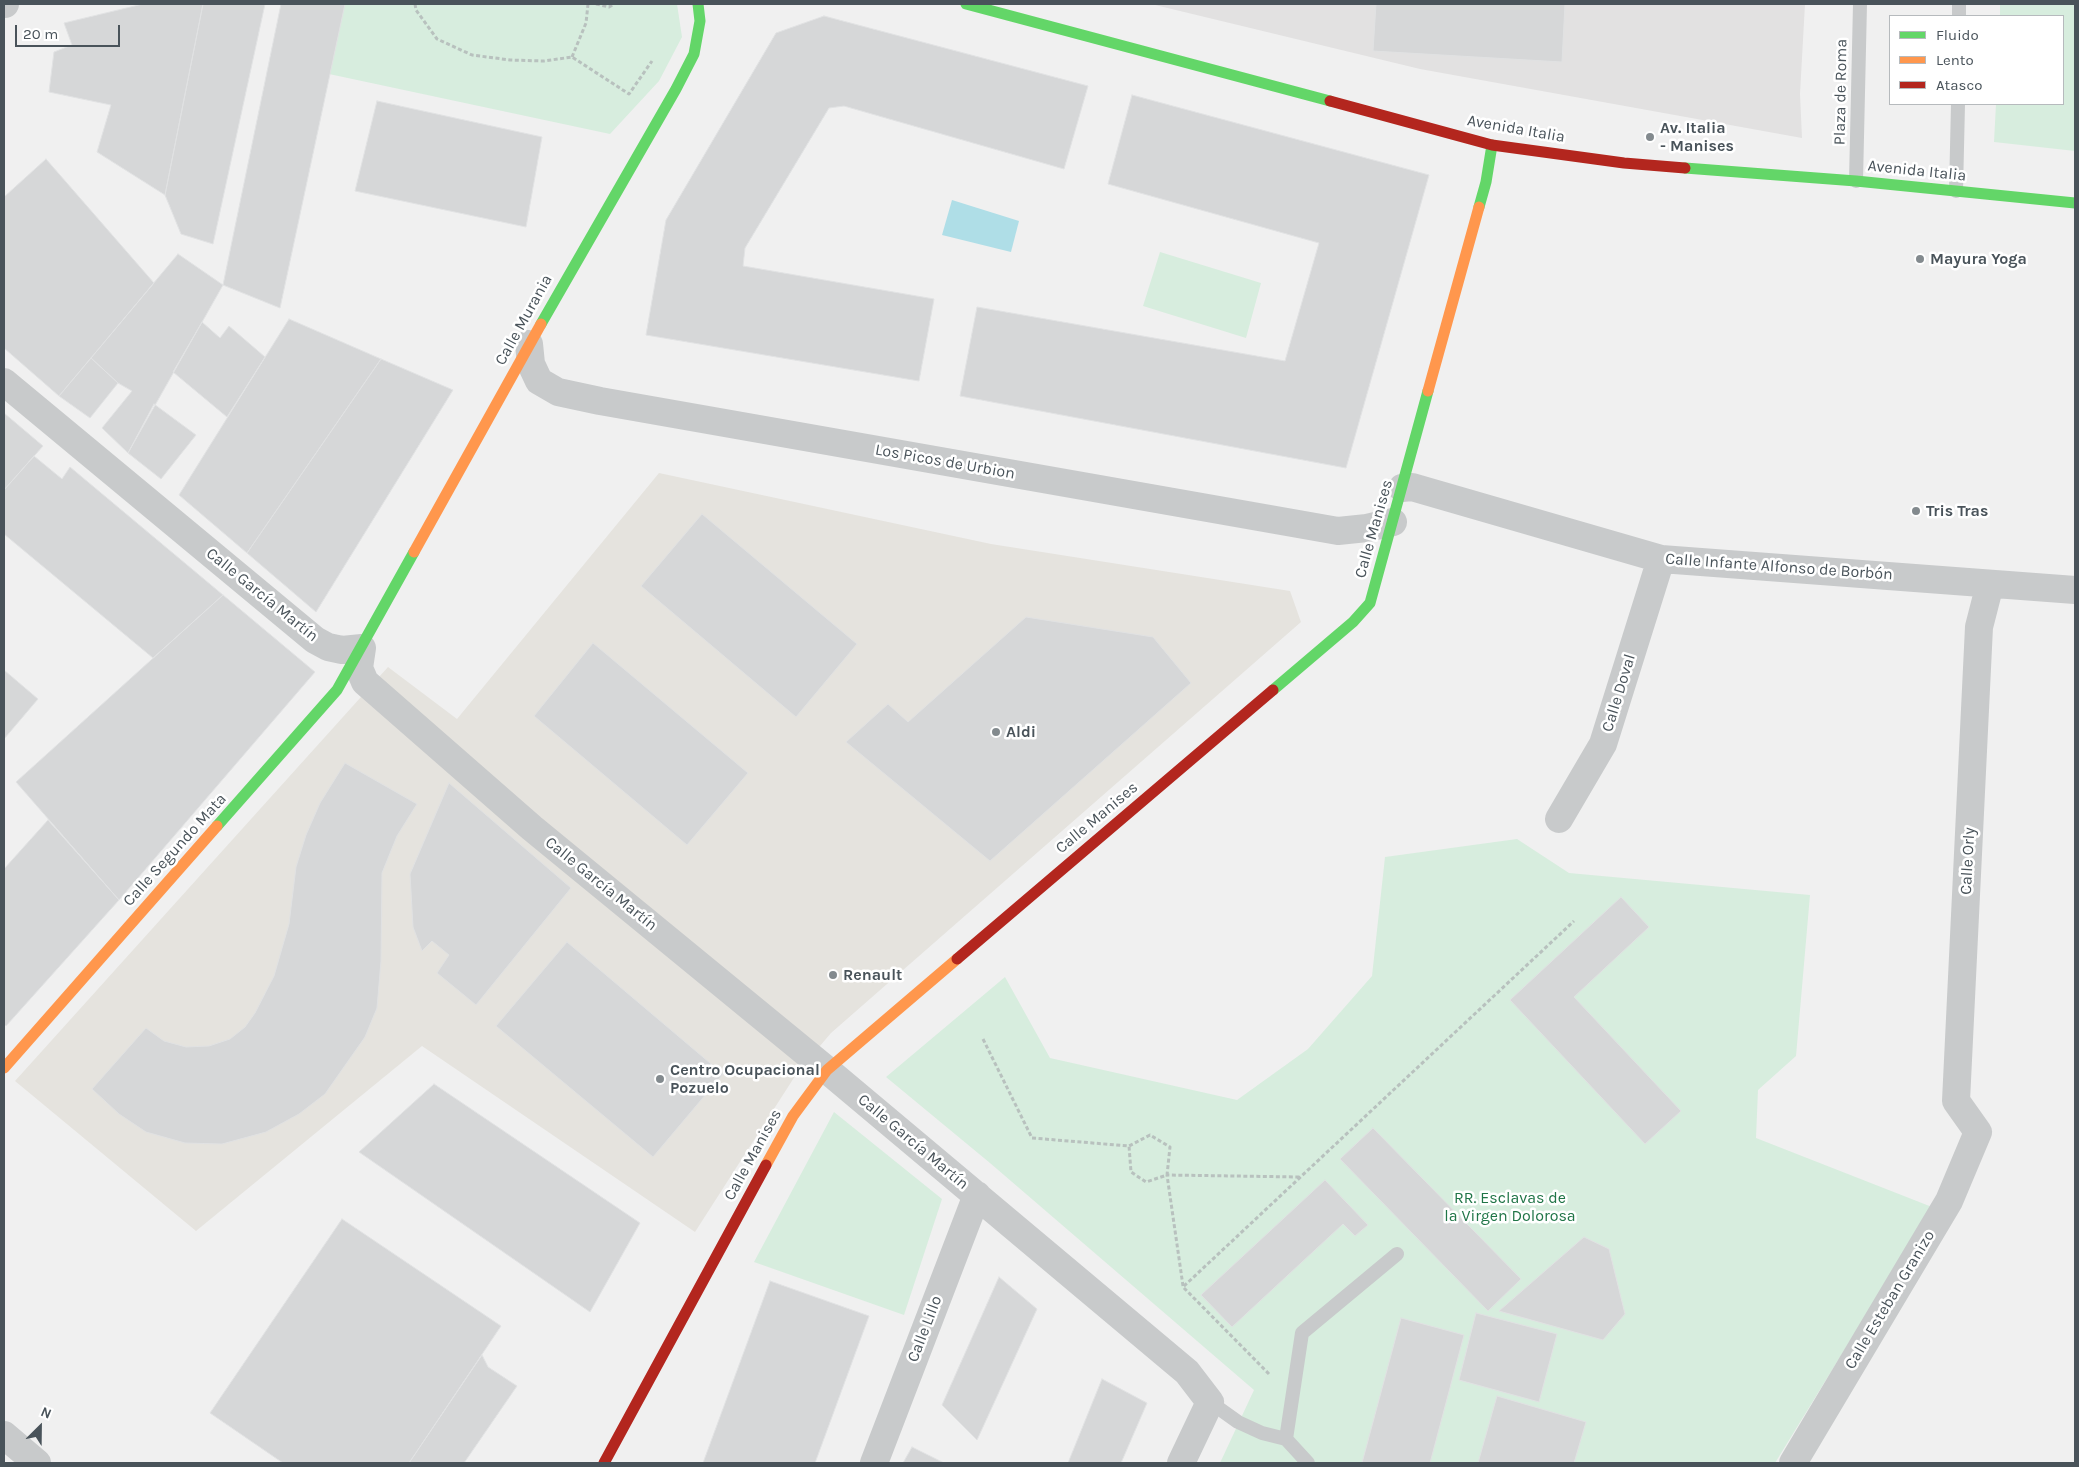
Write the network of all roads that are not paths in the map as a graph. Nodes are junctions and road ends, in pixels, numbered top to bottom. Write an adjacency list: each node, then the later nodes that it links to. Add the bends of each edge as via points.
1 (698, 4): 9 (street, Calle Murania, via 700,21 694,54)
2 (966, 4): 5 (street, Avenida Italia)
3 (1860, 4): 6 (lane, Plaza de Roma)
4 (1958, 105): 7 (lane)
5 (1492, 145): 6 (street, Avenida Italia, via 1624,163); 11 (street, Calle Manises, via 1486,182)
6 (1856, 181): 7 (street, Avenida Italia)
7 (1956, 191): 8 (street, Avenida Italia)
8 (2075, 203)
9 (529, 344): 12 (street, Los Picos de Urbion, via 530,364 539,381 558,392 600,401 1338,531); 16 (street, Calle Murania)
10 (4, 382): 16 (street, Calle García Martín, via 315,640 342,650)
11 (1402, 488): 12 (street, Calle Manises); 13 (street, Calle Infante Alfonso de Borbón, via 1412,487)
12 (1393, 522): 19 (street, Calle Manises, via 1370,603 1353,622)
13 (1661, 559): 14 (street, Calle Infante Alfonso de Borbón); 17 (street, Calle Doval, via 1603,744)
14 (1990, 584): 15 (street, Calle Infante Alfonso de Borbón); 20 (street, Calle Orly, via 1978,627 1956,1102)
15 (2075, 590)
16 (362, 648): 18 (street, Calle Segundo Mata, via 337,690 318,713); 19 (street, Calle García Martín, via 359,668 365,682 532,828)
17 (1559, 819)
18 (4, 1068)
19 (827, 1070): 21 (street, Calle García Martín); 27 (street, Calle Manises, via 793,1116)
20 (1978, 1132): 31 (street, Calle Esteban Granizo, via 1949,1201)
21 (977, 1195): 23 (street, Calle García Martín, via 1186,1372); 28 (street, Calle Lillo)
22 (1397, 1254): 25 (lane, via 1302,1333)
23 (1210, 1402): 25 (lane, via 1238,1422); 29 (street)
24 (4, 1435): 26 (street)
25 (1286, 1439): 30 (lane)
26 (37, 1463)
27 (604, 1463)
28 (874, 1463)
29 (1181, 1463)
30 (1308, 1463)
31 (1793, 1463)

